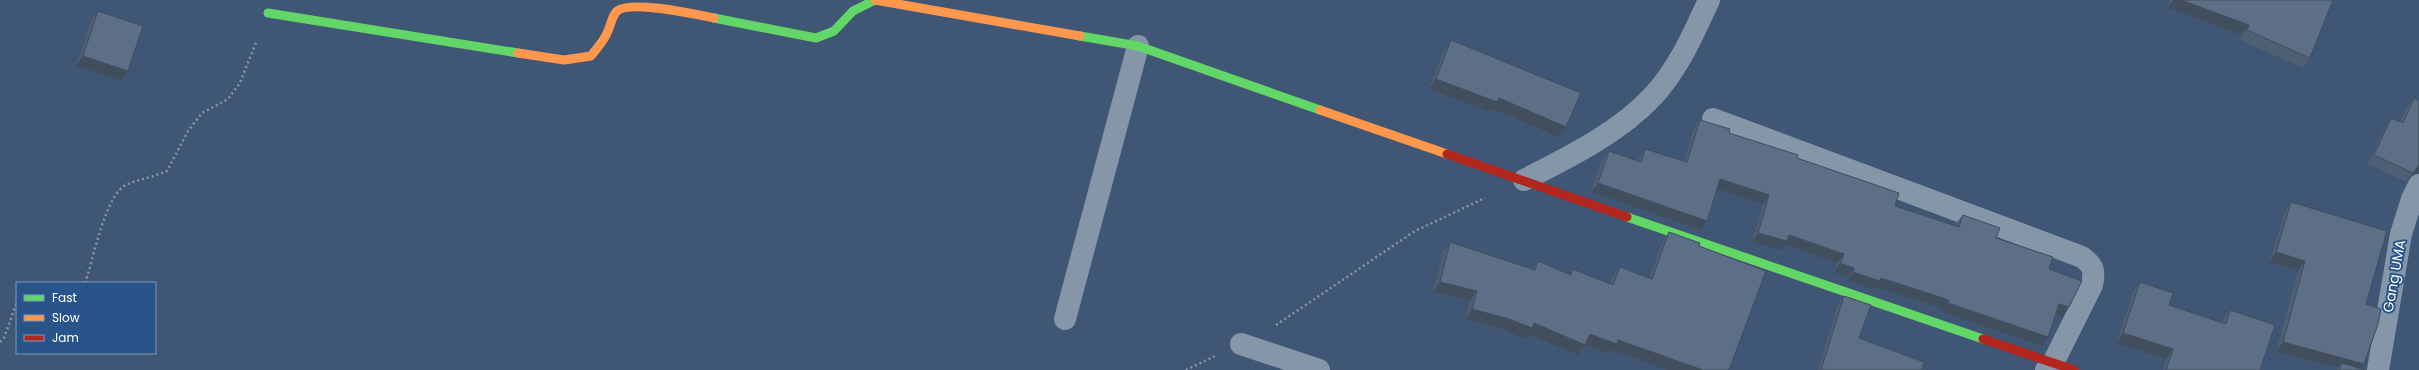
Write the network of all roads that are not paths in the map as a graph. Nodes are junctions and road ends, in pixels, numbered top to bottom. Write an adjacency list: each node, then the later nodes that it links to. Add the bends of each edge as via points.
1 (875, 0): 3 (street, via 853,11 834,31 816,38 646,4 631,5 618,9 607,35 591,56 564,60); 4 (street)
2 (1708, 0): 6 (street, via 1673,70 1637,112 1577,152)
3 (268, 13)
4 (1138, 46): 6 (street); 8 (street)
5 (1713, 119): 10 (street, via 2082,257 2091,264 2095,272 2092,285)
6 (1524, 180): 10 (street)
7 (2419, 185): 13 (street, Gang UMA, via 2401,234)
8 (1065, 319)
9 (1241, 344): 11 (street)
10 (2049, 366): 12 (street)
11 (1319, 370)
12 (2074, 370)
13 (2378, 370)

